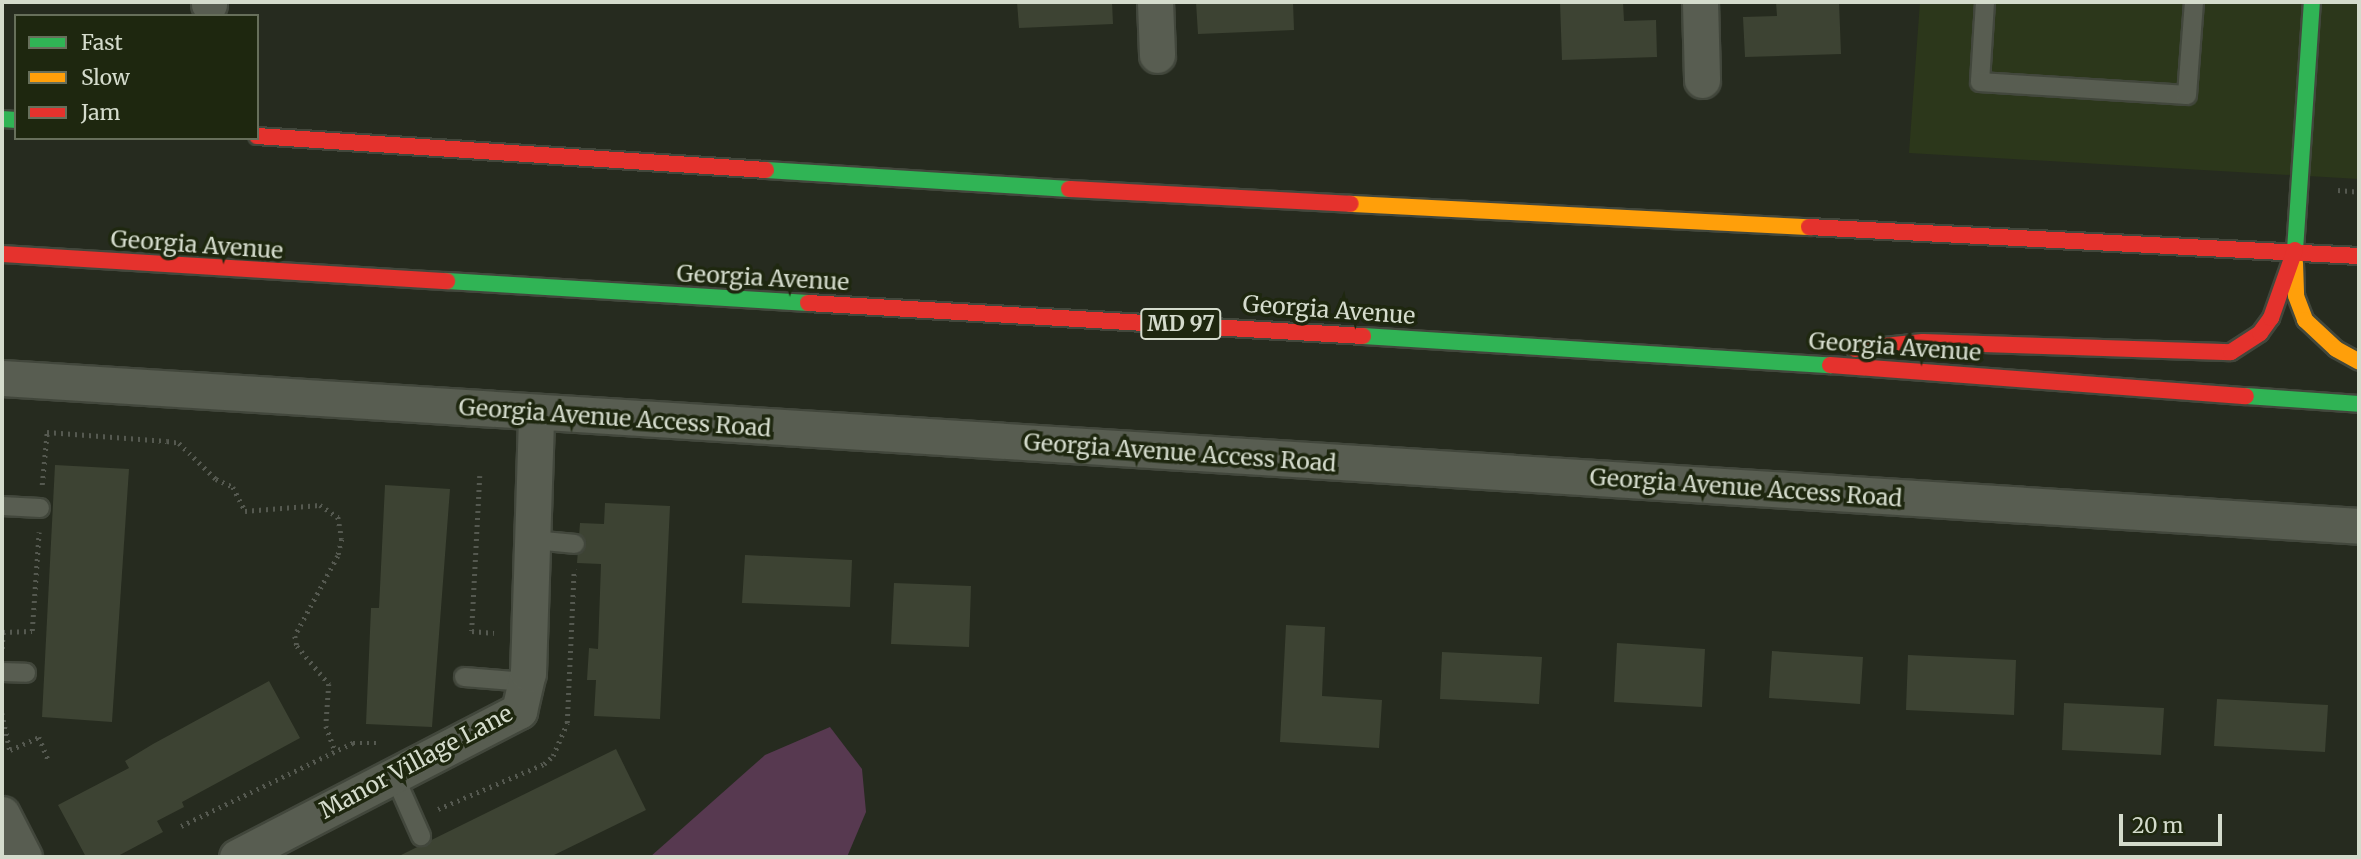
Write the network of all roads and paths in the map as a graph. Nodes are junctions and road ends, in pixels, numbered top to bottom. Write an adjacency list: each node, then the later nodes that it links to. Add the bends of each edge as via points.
1 (1155, 2): 6 (street)
2 (1700, 2): 7 (street)
3 (1985, 2): 4 (lane, via 1980,82 2187,95)
4 (2194, 2)
5 (2312, 2): 11 (main road)
6 (1157, 55)
7 (1702, 79)
8 (259, 136): 11 (main road, via 976,184)
9 (2338, 190): 10 (path)
10 (2359, 192)
11 (2295, 250): 13 (main road); 14 (main road, via 2272,318 2260,333 2231,352 1923,342); 15 (main road, via 2296,296 2305,320 2336,349)
12 (2, 254): 14 (main road, Georgia Avenue / MD 97)
13 (2359, 256)
14 (1760, 360): 17 (main road, Georgia Avenue / MD 97)
15 (2359, 362)
16 (2, 377): 18 (street, Georgia Avenue Access Road)
17 (2359, 404)
18 (536, 413): 22 (street, Georgia Avenue Access Road); 23 (street, Manor Village Lane)
19 (480, 476): 29 (path, via 472,632 500,633)
20 (2, 506): 21 (lane)
21 (40, 508): 25 (path, via 32,631 3,632); 32 (path, via 47,432 179,443 216,479 233,487 245,511 320,505 338,517 342,539 338,556 295,636 297,646 329,684 326,726)
22 (2359, 527)
23 (533, 540): 24 (lane); 29 (street, Manor Village Lane)
24 (575, 544)
25 (2, 655)
26 (2, 672): 27 (lane)
27 (26, 673)
28 (464, 677): 29 (lane)
29 (512, 680): 34 (street, Manor Village Lane, via 519,711)
30 (2, 713): 33 (path, via 10,750 39,737)
31 (380, 743): 32 (path, via 353,743)
32 (335, 751): 36 (path)
33 (48, 760)
34 (394, 775): 37 (lane); 39 (street, Manor Village Lane)
35 (2, 814): 38 (street)
36 (181, 826)
37 (421, 836)
38 (24, 857)
39 (237, 857)

